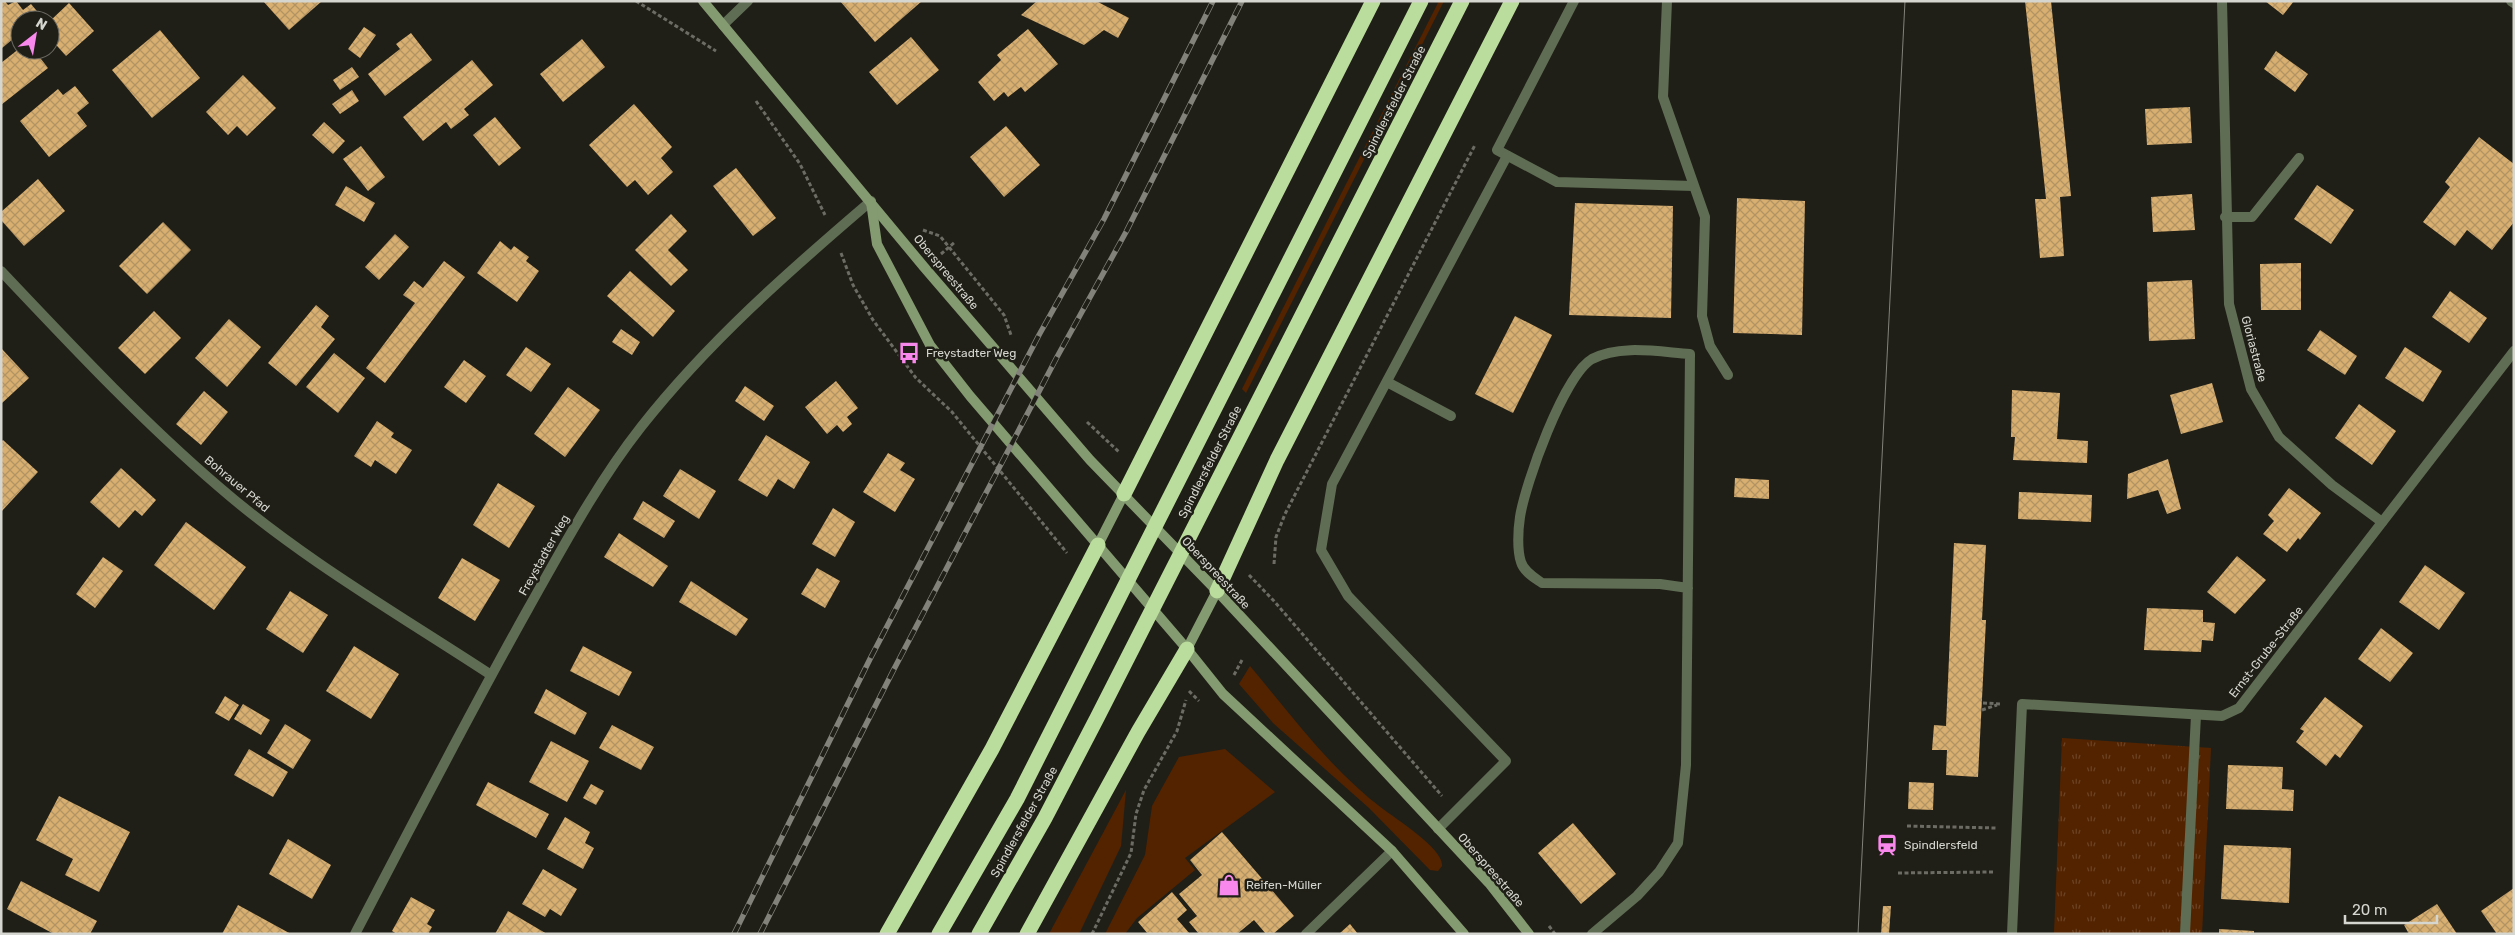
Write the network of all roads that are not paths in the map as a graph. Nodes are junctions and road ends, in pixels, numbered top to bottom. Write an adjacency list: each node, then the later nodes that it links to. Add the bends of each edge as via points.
1 (703, 1): 10 (main road, Oberspreestraße)
2 (748, 1): 10 (street)
3 (1373, 1): 21 (highway)
4 (1422, 1): 33 (highway, Spindlersfelder Straße, via 1071,695 1017,799)
5 (1462, 1): 34 (highway, Spindlersfelder Straße, via 1097,718)
6 (1512, 1): 25 (highway, via 1277,460)
7 (1574, 1): 11 (street, via 1497,150)
8 (1667, 1): 13 (street, via 1663,97)
9 (2222, 1): 15 (street, Gloriastraße)
10 (723, 25): 14 (main road, Oberspreestraße)
11 (1508, 156): 13 (street, via 1557,182); 19 (street)
12 (2299, 158): 15 (street, via 2252,217)
13 (1693, 186): 18 (street, via 1705,217 1702,316 1710,346)
14 (871, 201): 21 (main road, Oberspreestraße, via 1084,453); 23 (main road, via 877,244 930,345); 27 (street, Freystadter Weg, via 760,299 695,362 640,429 580,516)
15 (2225, 217): 22 (street, Gloriastraße, via 2229,304 2251,389 2278,437 2332,485)
16 (1, 270): 27 (street, Bohrauer Pfad, via 96,372 218,487 336,577)
17 (2514, 351): 22 (street, Ernst-Grube-Straße)
18 (1728, 375)
19 (1387, 382): 20 (street); 29 (street, via 1332,484 1321,550 1348,596 1506,762)
20 (1451, 416)
21 (1124, 494): 23 (main road); 25 (main road, Oberspreestraße)
22 (2382, 522): 28 (street, Ernst-Grube-Straße, via 2239,708 2222,716)
23 (1098, 544): 26 (main road); 32 (highway, via 992,749)
24 (1688, 588): 24 (street, via 1690,354 1621,351 1592,359 1578,372 1562,398 1526,495 1520,517 1521,564 1542,583 1660,584); 39 (street, via 1686,765 1678,843 1659,872 1637,896)
25 (1217, 591): 26 (main road); 29 (main road, Oberspreestraße)
26 (1187, 649): 30 (main road, via 1223,694); 35 (highway)
27 (491, 675): 31 (street, Freystadter Weg)
28 (2196, 715): 40 (street, Ernst-Grube-Straße, via 2022,704); 41 (street)
29 (1438, 829): 38 (main road, Oberspreestraße, via 1489,883)
30 (1392, 850): 36 (street); 37 (main road)
31 (355, 934)
32 (888, 934)
33 (939, 934)
34 (979, 934)
35 (1027, 934)
36 (1306, 934)
37 (1464, 934)
38 (1529, 934)
39 (1592, 934)
40 (2012, 934)
41 (2185, 934)

